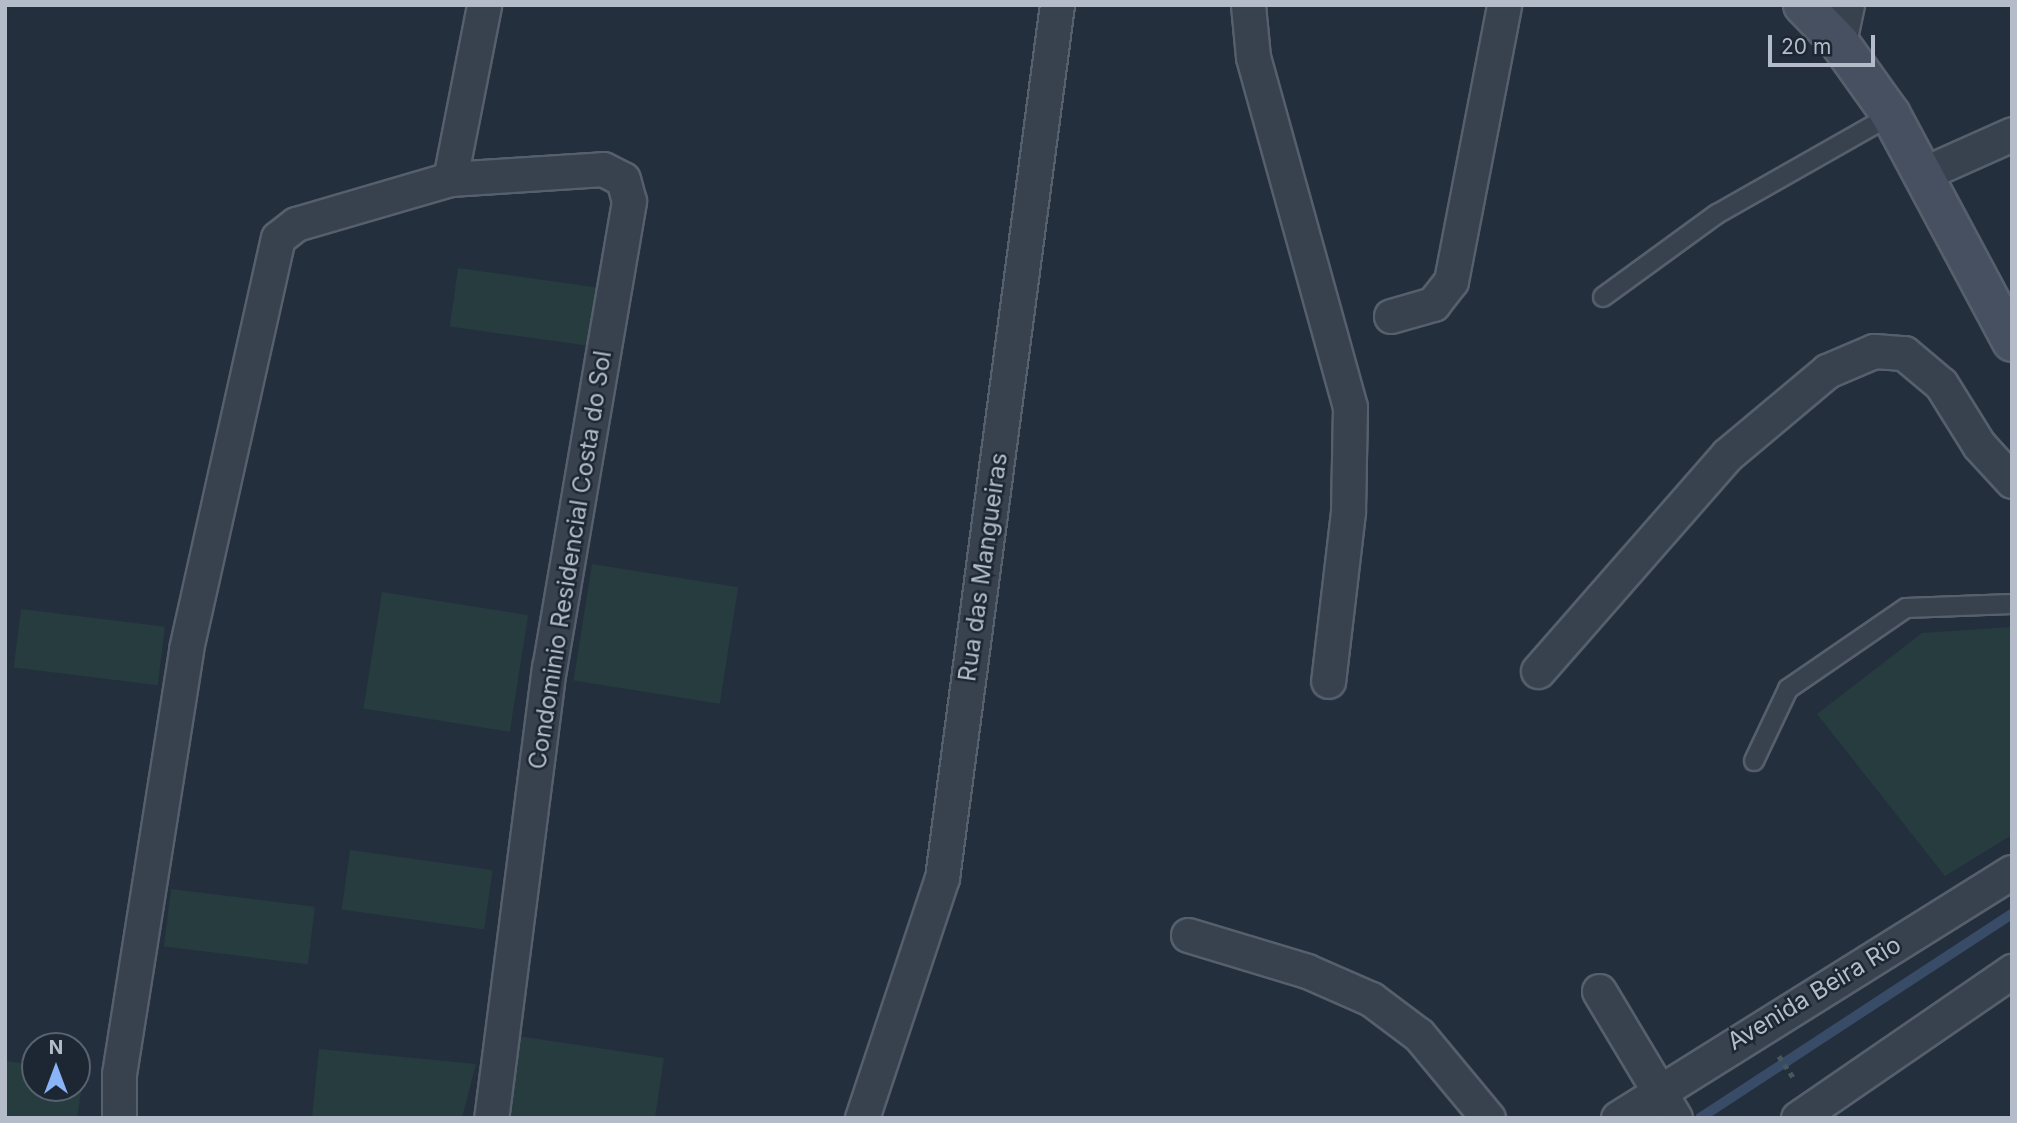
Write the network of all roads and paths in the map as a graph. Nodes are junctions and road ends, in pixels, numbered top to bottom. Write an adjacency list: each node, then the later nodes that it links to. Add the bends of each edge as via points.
1 (484, 5): 11 (street)
2 (1057, 5): 29 (street, Rua das Mangueiras, via 942,878)
3 (1248, 5): 18 (street, via 1253,57 1350,407 1348,512)
4 (1504, 5): 13 (street, via 1451,281 1433,304)
5 (1802, 5): 7 (street)
6 (1847, 5): 7 (street)
7 (1839, 42): 8 (street)
8 (1891, 115): 10 (street); 12 (lane, via 1717,214)
9 (2012, 134): 10 (street)
10 (1925, 173): 14 (street)
11 (450, 179): 27 (street, Condominio Residencial Costa do Sol, via 296,224 278,238 268,265 186,649 119,1074); 28 (street, Condominio Residencial Costa do Sol, via 603,169 623,179 629,201 549,667)
12 (1603, 298)
13 (1391, 316)
14 (2012, 342)
15 (2012, 481): 17 (street, via 1979,445 1941,384 1904,353 1874,351 1827,371 1727,455)
16 (2012, 604): 19 (lane, via 1906,608 1788,689)
17 (1538, 671)
18 (1328, 681)
19 (1754, 761)
20 (2012, 872): 24 (street, Avenida Beira Rio)
21 (1188, 935): 30 (street, via 1307,971 1371,999 1419,1035)
22 (2012, 971): 26 (street)
23 (1599, 991): 25 (street)
24 (1759, 1026): 25 (street, Avenida Beira Rio); 26 (path)
25 (1659, 1088): 31 (street, Avenida Beira Rio); 32 (street)
26 (1806, 1112)
27 (119, 1118)
28 (491, 1118)
29 (862, 1118)
30 (1488, 1118)
31 (1618, 1118)
32 (1675, 1118)

